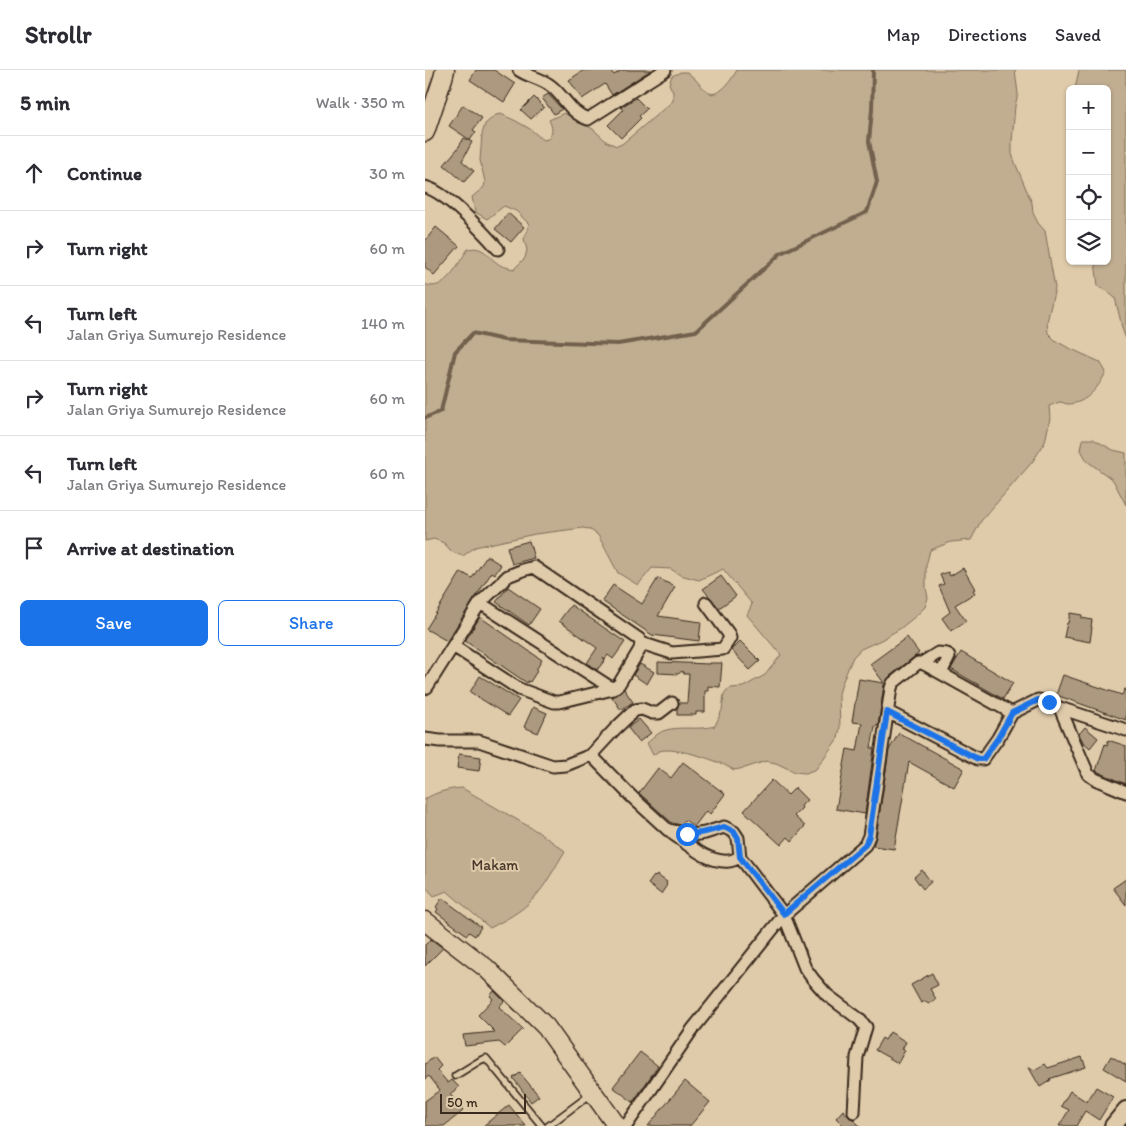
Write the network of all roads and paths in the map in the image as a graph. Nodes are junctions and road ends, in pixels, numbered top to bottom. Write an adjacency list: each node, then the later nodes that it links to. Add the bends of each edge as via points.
1 (445, 70): 4 (main road)
2 (519, 70): 3 (street, via 547,83 572,109 589,119)
3 (665, 70)
4 (431, 101): 5 (main road)
5 (425, 132)
6 (425, 188): 7 (street, via 439,194 459,210)
7 (498, 249)
8 (480, 603): 10 (street, via 507,576 535,568); 11 (street); 15 (street)
9 (706, 603): 10 (street, via 730,638 723,649 672,653)
10 (641, 643): 15 (street)
11 (453, 646): 14 (street); 15 (street, via 519,688 554,702)
12 (922, 663): 13 (street); 13 (street, via 938,653 947,654 949,657); 18 (street, via 893,683)
13 (941, 673): 19 (street)
14 (425, 688)
15 (613, 690)
16 (672, 703): 22 (street, via 659,713 635,710)
17 (1060, 708): 19 (street, via 1038,700); 20 (street); 23 (street, via 1088,774)
18 (887, 712): 19 (street, via 978,759 983,759); 26 (street, via 865,845)
19 (1012, 713)
20 (1126, 730)
21 (425, 739): 22 (street, via 479,741 553,766 566,765)
22 (591, 755): 24 (street)
23 (1126, 792)
24 (668, 830): 25 (street, via 705,856 730,862); 25 (street, via 693,835 724,827 738,838)
25 (740, 857): 26 (street)
26 (784, 914): 31 (street, via 805,968 827,994 866,1027 857,1057); 35 (street, via 692,1030)
27 (426, 923): 29 (main road, via 486,968 546,1027)
28 (455, 1076): 32 (lane, via 486,1058)
29 (593, 1093): 33 (lane); 34 (main road)
30 (1126, 1110): 36 (main road)
31 (854, 1112)
32 (542, 1126)
33 (548, 1126)
34 (617, 1126)
35 (626, 1126)
36 (1113, 1126)

